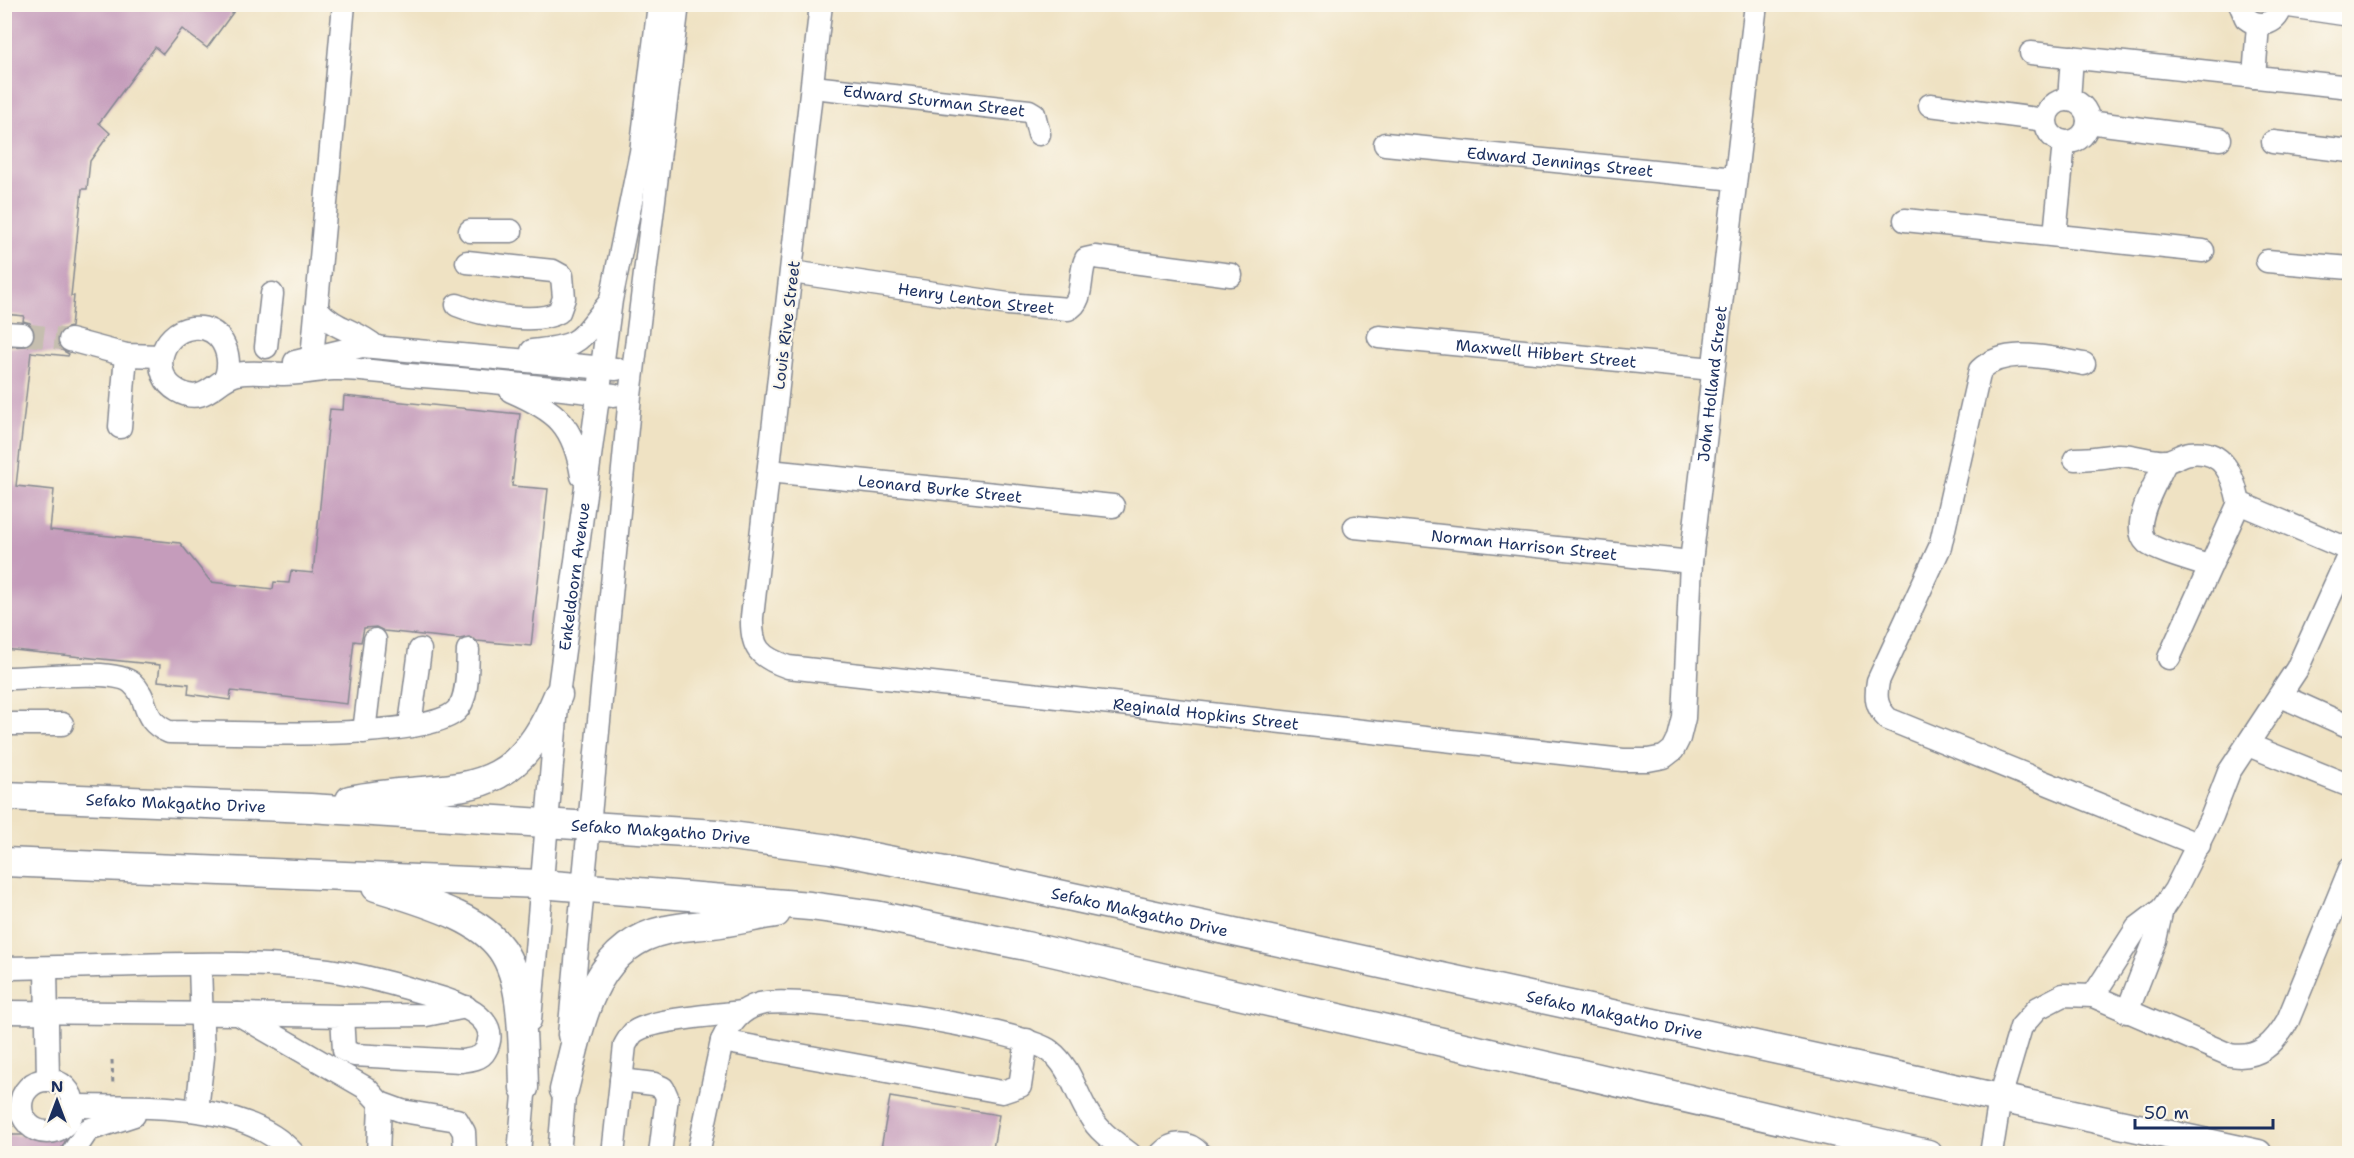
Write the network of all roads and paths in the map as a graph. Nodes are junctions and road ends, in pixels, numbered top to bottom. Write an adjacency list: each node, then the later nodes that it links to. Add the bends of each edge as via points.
1 (344, 4): 39 (street)
2 (659, 4): 37 (street, Enkeldoorn Avenue, via 641,152)
3 (678, 4): 52 (street)
4 (821, 4): 13 (street, Louis Rive Street)
5 (1756, 4): 25 (street, John Holland Street)
6 (2240, 4): 9 (street, via 2246,18)
7 (2282, 5): 8 (street); 9 (street, via 2272,22)
8 (2343, 14)
9 (2258, 25): 12 (street)
10 (2031, 53): 11 (street)
11 (2072, 57): 12 (street); 15 (street)
12 (2254, 77): 14 (street)
13 (813, 87): 19 (street, Edward Sturman Street, via 1029,111 1034,114); 34 (street, Louis Rive Street)
14 (2349, 87)
15 (2069, 100): 17 (street, via 2053,104); 18 (street, via 2084,108)
16 (1930, 105): 17 (street)
17 (2045, 120): 21 (street, via 2052,136)
18 (2088, 122): 20 (street); 21 (street, via 2078,139)
19 (1039, 134)
20 (2220, 139)
21 (2064, 142): 29 (street)
22 (2273, 142): 24 (street)
23 (1385, 144): 25 (street, Edward Jennings Street)
24 (2349, 151)
25 (1735, 179): 51 (street, John Holland Street)
26 (1905, 220): 29 (street)
27 (470, 231): 28 (street)
28 (511, 231)
29 (2055, 235): 30 (street)
30 (2204, 251)
31 (2267, 261): 33 (street)
32 (467, 262): 38 (street, via 553,271 562,276 564,298 560,312 550,318 492,314)
33 (2349, 268)
34 (792, 272): 35 (street, Henry Lenton Street, via 1008,304 1068,309 1077,300 1086,259 1095,257); 60 (street, Louis Rive Street)
35 (1231, 275)
36 (272, 294): 42 (street)
37 (611, 300): 48 (street, via 588,333 571,345); 50 (street, Enkeldoorn Avenue)
38 (457, 305)
39 (316, 308): 43 (street, via 334,325 360,334); 47 (street)
40 (1379, 338): 51 (street, Maxwell Hibbert Street)
41 (70, 340): 45 (street)
42 (266, 347)
43 (376, 347): 47 (street, via 353,347); 48 (street)
44 (226, 348): 46 (street, via 214,333 195,327 177,333); 47 (street, via 238,358 263,364); 53 (street)
45 (126, 355): 46 (street); 57 (street)
46 (161, 356): 53 (street, via 161,367 171,386 190,395 210,392)
47 (312, 358)
48 (504, 358): 50 (street)
49 (2084, 364): 88 (street, via 2027,356 1999,357 1980,370 1940,547 1878,681 1878,709 1888,719)
50 (602, 367): 52 (street); 55 (street, Enkeldoorn Avenue)
51 (1713, 369): 66 (street, John Holland Street)
52 (632, 371): 56 (street)
53 (226, 377): 54 (street, via 334,369)
54 (493, 383): 55 (street); 61 (street, via 544,406 562,420 577,448)
55 (600, 393): 56 (street); 61 (street, Enkeldoorn Avenue)
56 (630, 396): 87 (street)
57 (120, 427)
58 (2075, 459): 59 (street, via 2118,455)
59 (2166, 461): 62 (street, via 2189,453 2207,453 2220,459 2234,480); 67 (street, via 2139,519 2141,535 2147,544)
60 (769, 471): 63 (street, Leonard Burke Street); 69 (street, Louis Rive Street, via 752,617)
61 (585, 499): 74 (street, Enkeldoorn Avenue)
62 (2239, 502): 65 (street); 67 (street)
63 (1113, 506)
64 (1355, 527): 66 (street, Norman Harrison Street)
65 (2349, 551): 75 (street, via 2297,669)
66 (1691, 562): 82 (street, John Holland Street, via 1684,718 1673,750)
67 (2208, 566): 72 (street)
68 (375, 640): 80 (street)
69 (754, 645): 82 (street, Reginald Hopkins Street, via 768,660 788,667 1623,760)
70 (420, 650): 78 (street)
71 (468, 650): 78 (street, via 465,688 454,714)
72 (2169, 658)
73 (4, 678): 80 (street, via 61,675 129,680 138,688 151,721 170,732)
74 (558, 695): 85 (main road, via 544,728 521,757 496,775 455,789 360,798); 86 (street, Enkeldoorn Avenue)
75 (2281, 696): 79 (street); 81 (street)
76 (4, 724): 77 (street)
77 (62, 724)
78 (410, 725): 80 (street)
79 (2349, 727)
80 (364, 732)
81 (2248, 745): 83 (street); 88 (street, via 2229,772)
82 (1664, 757)
83 (2349, 786)
84 (4, 796): 85 (main road, Sefako Makgatho Drive)
85 (310, 808): 86 (main road, Sefako Makgatho Drive)
86 (546, 825): 87 (main road, Sefako Makgatho Drive); 92 (street, Enkeldoorn Avenue)
87 (588, 826): 93 (street); 116 (main road, Sefako Makgatho Drive, via 716,834 831,849 1017,885)
88 (2199, 845): 95 (street)
89 (4, 862): 91 (main road)
90 (2349, 869): 103 (street, via 2288,1020 2277,1039 2266,1048 2241,1057 2230,1055)
91 (336, 875): 92 (main road); 114 (main road, via 455,914 484,930 499,944 514,971 520,996)
92 (540, 884): 93 (main road); 114 (street, Enkeldoorn Avenue)
93 (583, 887): 94 (main road); 115 (street)
94 (810, 906): 115 (main road, via 665,930 623,950 608,964 592,991); 135 (main road, via 1016,944)
95 (2162, 909): 99 (street, via 2137,928); 103 (street, via 2155,940)
96 (200, 965): 98 (street); 100 (street, via 329,970 415,990); 105 (street)
97 (4, 968): 98 (street)
98 (46, 968): 104 (street)
99 (2093, 996): 103 (street); 116 (street, via 2063,995 2028,1017 2021,1028)
100 (466, 1007): 107 (street, via 426,1015); 111 (street, via 481,1017 487,1028 488,1043 484,1053 476,1058)
101 (4, 1012): 104 (street)
102 (742, 1012): 108 (street, via 758,1004 775,1002 832,1004); 109 (street, via 730,1024); 113 (street, via 648,1026 633,1033 625,1045)
103 (2127, 1012)
104 (47, 1013): 105 (street); 112 (street)
105 (202, 1014): 106 (street); 122 (street, via 203,1057)
106 (238, 1014): 107 (street); 111 (street)
107 (342, 1016): 111 (street)
108 (1027, 1040): 109 (street, via 1020,1086 1002,1092); 132 (street, via 1041,1045 1066,1066 1091,1119)
109 (722, 1041): 131 (street)
110 (112, 1060): 120 (path)
111 (342, 1062): 117 (street)
112 (48, 1080): 118 (street, via 32,1085); 119 (street, via 63,1085)
113 (621, 1080): 129 (street); 130 (street, via 663,1088 667,1097)
114 (524, 1088): 127 (street, Enkeldoorn Avenue)
115 (564, 1090): 128 (street)
116 (2000, 1098): 136 (street); 137 (main road, Sefako Makgatho Drive)
117 (380, 1103): 125 (street); 126 (street, via 402,1111 458,1120 464,1132)
118 (13, 1106): 119 (street, via 34,1128 51,1131 67,1123)
119 (73, 1106): 120 (street)
120 (114, 1107): 121 (street)
121 (161, 1107): 122 (street); 123 (street, via 94,1126)
122 (197, 1110): 124 (street, via 250,1125)
123 (72, 1154)
124 (294, 1154)
125 (378, 1154)
126 (465, 1154)
127 (519, 1154)
128 (559, 1154)
129 (613, 1154)
130 (660, 1154)
131 (698, 1154)
132 (1130, 1154)
133 (1161, 1154): 134 (street, via 1167,1147 1182,1143)
134 (1200, 1154)
135 (1928, 1154)
136 (1991, 1154)
137 (2258, 1154)

